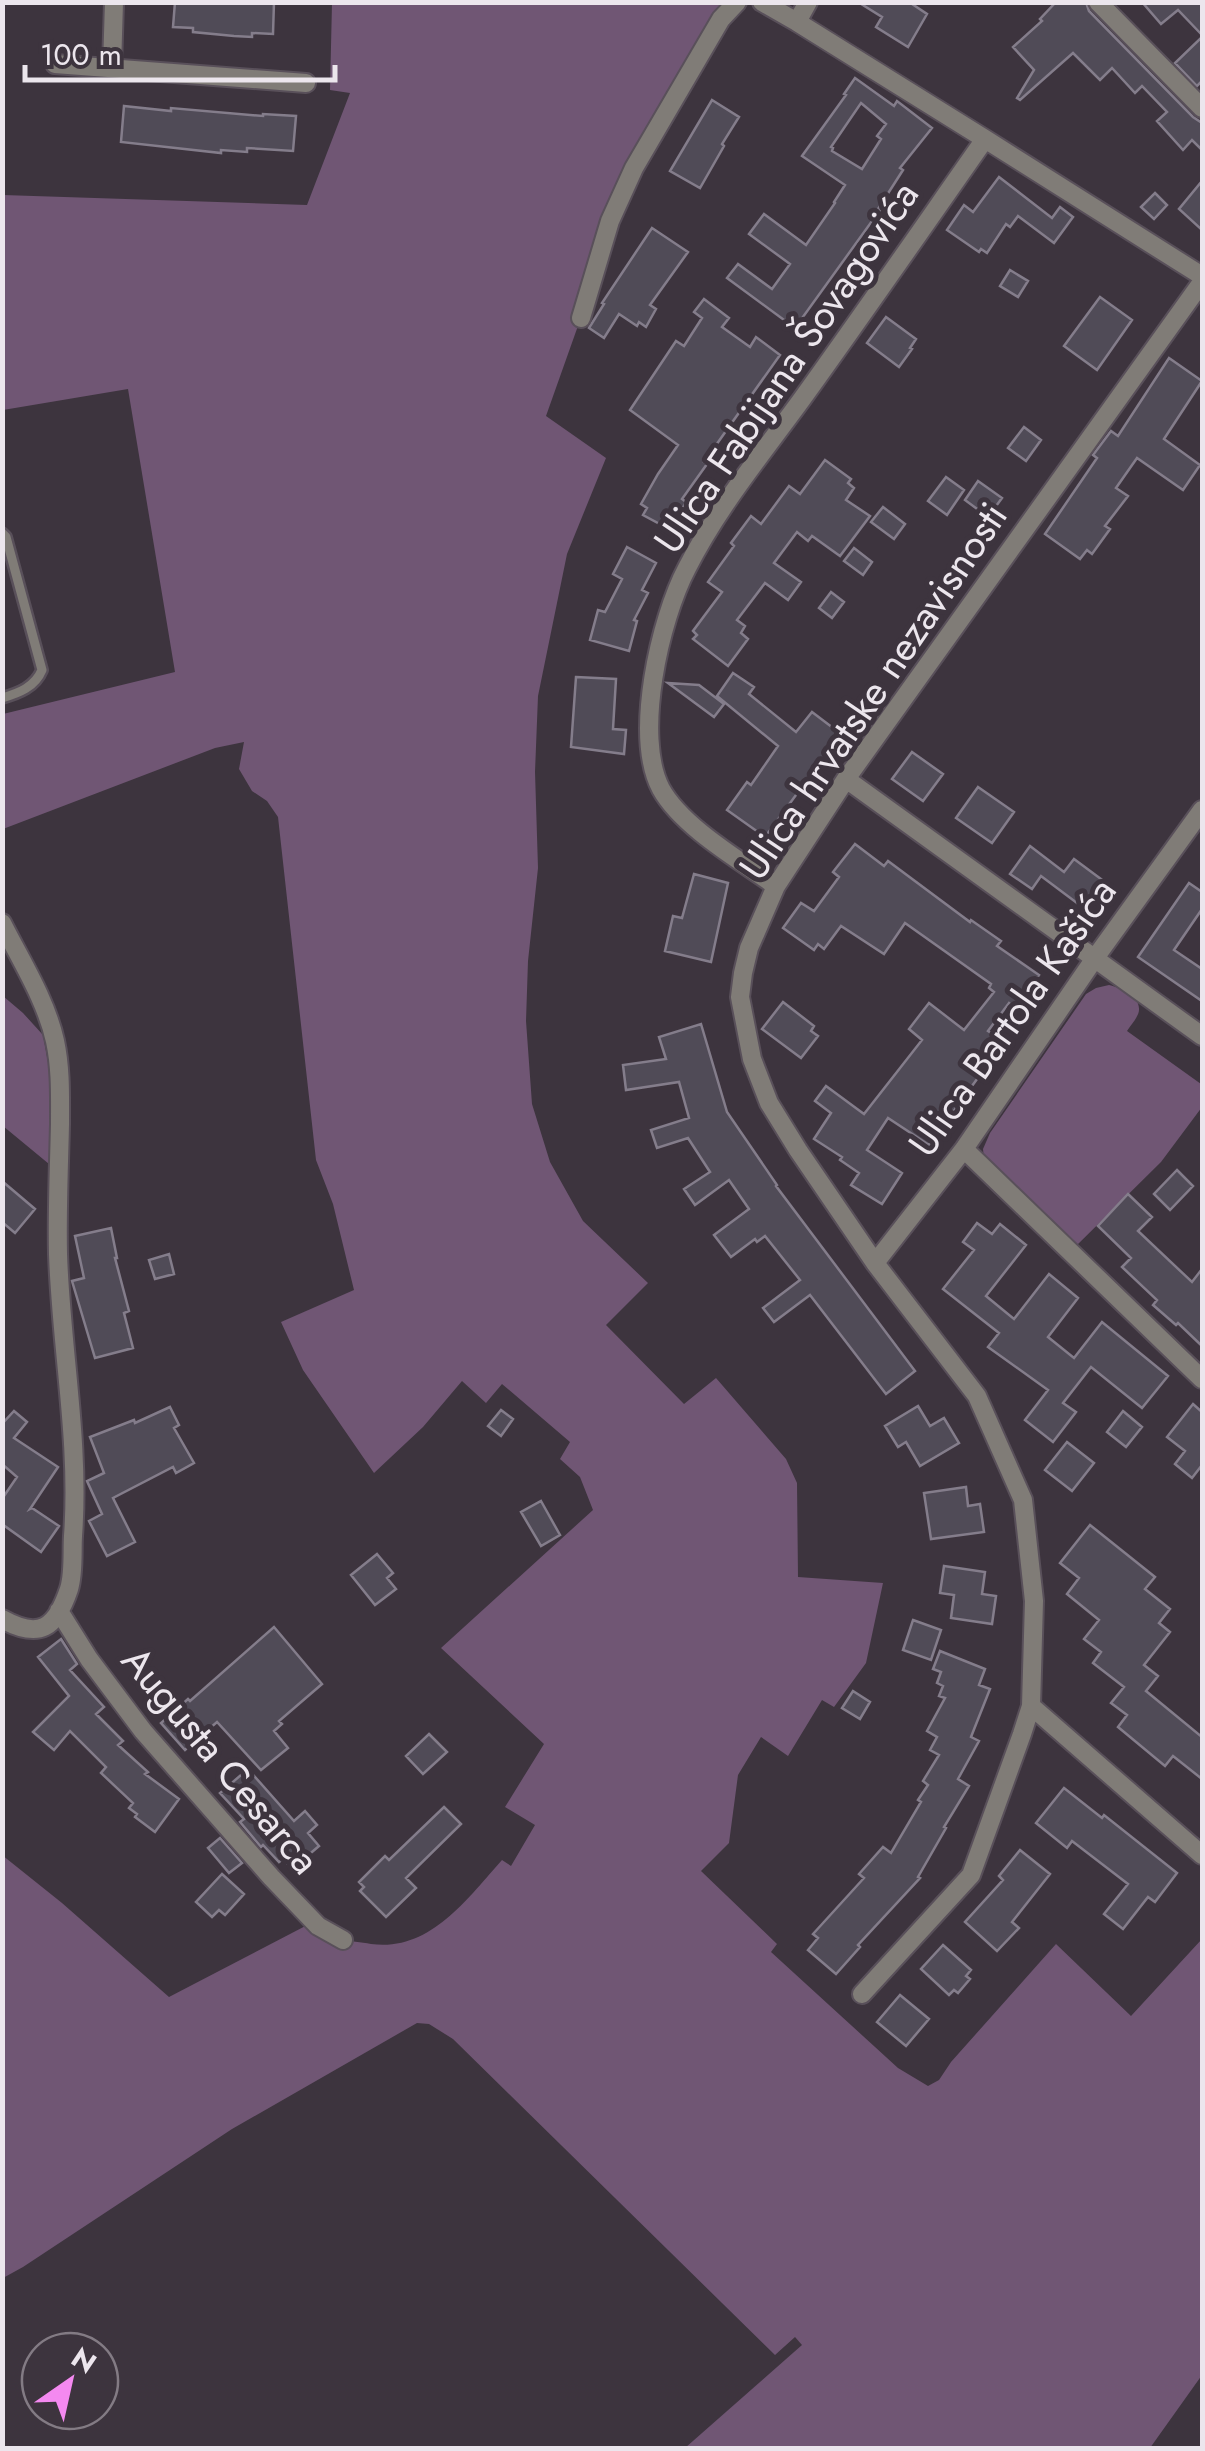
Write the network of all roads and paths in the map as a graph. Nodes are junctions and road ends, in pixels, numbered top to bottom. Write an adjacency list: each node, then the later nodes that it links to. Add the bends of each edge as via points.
1 (114, 2): 8 (street)
2 (737, 2): 13 (street, via 634,168)
3 (762, 2): 6 (street)
4 (808, 2): 6 (street)
5 (1098, 2): 10 (street)
6 (797, 22): 11 (street)
7 (54, 64): 8 (street)
8 (112, 67): 9 (street)
9 (306, 83)
10 (1202, 108)
11 (985, 139): 12 (street); 18 (street, Ulica Fabijana Šovagovića, via 734,490 685,571 664,628 648,716 661,789 702,834)
12 (1202, 279): 16 (street, Ulica hrvatske nezavisnosti)
13 (581, 318)
14 (2, 533): 15 (lane, via 42,670 22,691)
15 (2, 698)
16 (846, 779): 18 (street, Ulica hrvatske nezavisnosti); 20 (street)
17 (1202, 810): 20 (street, Ulica Bartola Kašića)
18 (776, 886): 23 (street, Ulica hrvatske nezavisnosti, via 743,974 740,997 752,1060 798,1150)
19 (2, 923): 25 (street, via 46,1014 61,1074 60,1322 76,1492 70,1586)
20 (1095, 958): 21 (street); 22 (street, Ulica Bartola Kašića)
21 (1202, 1036)
22 (964, 1149): 23 (street, Ulica Bartola Kašića); 24 (street)
23 (875, 1263): 27 (street, Ulica hrvatske nezavisnosti, via 976,1396 1023,1500 1034,1601)
24 (1202, 1379)
25 (59, 1611): 26 (street, via 38,1630); 29 (street, Augusta Cesarca, via 164,1756 318,1926)
26 (2, 1619)
27 (1031, 1706): 28 (street); 30 (street, Ulica hrvatske nezavisnosti, via 971,1875)
28 (1202, 1855)
29 (344, 1940)
30 (862, 1994)

